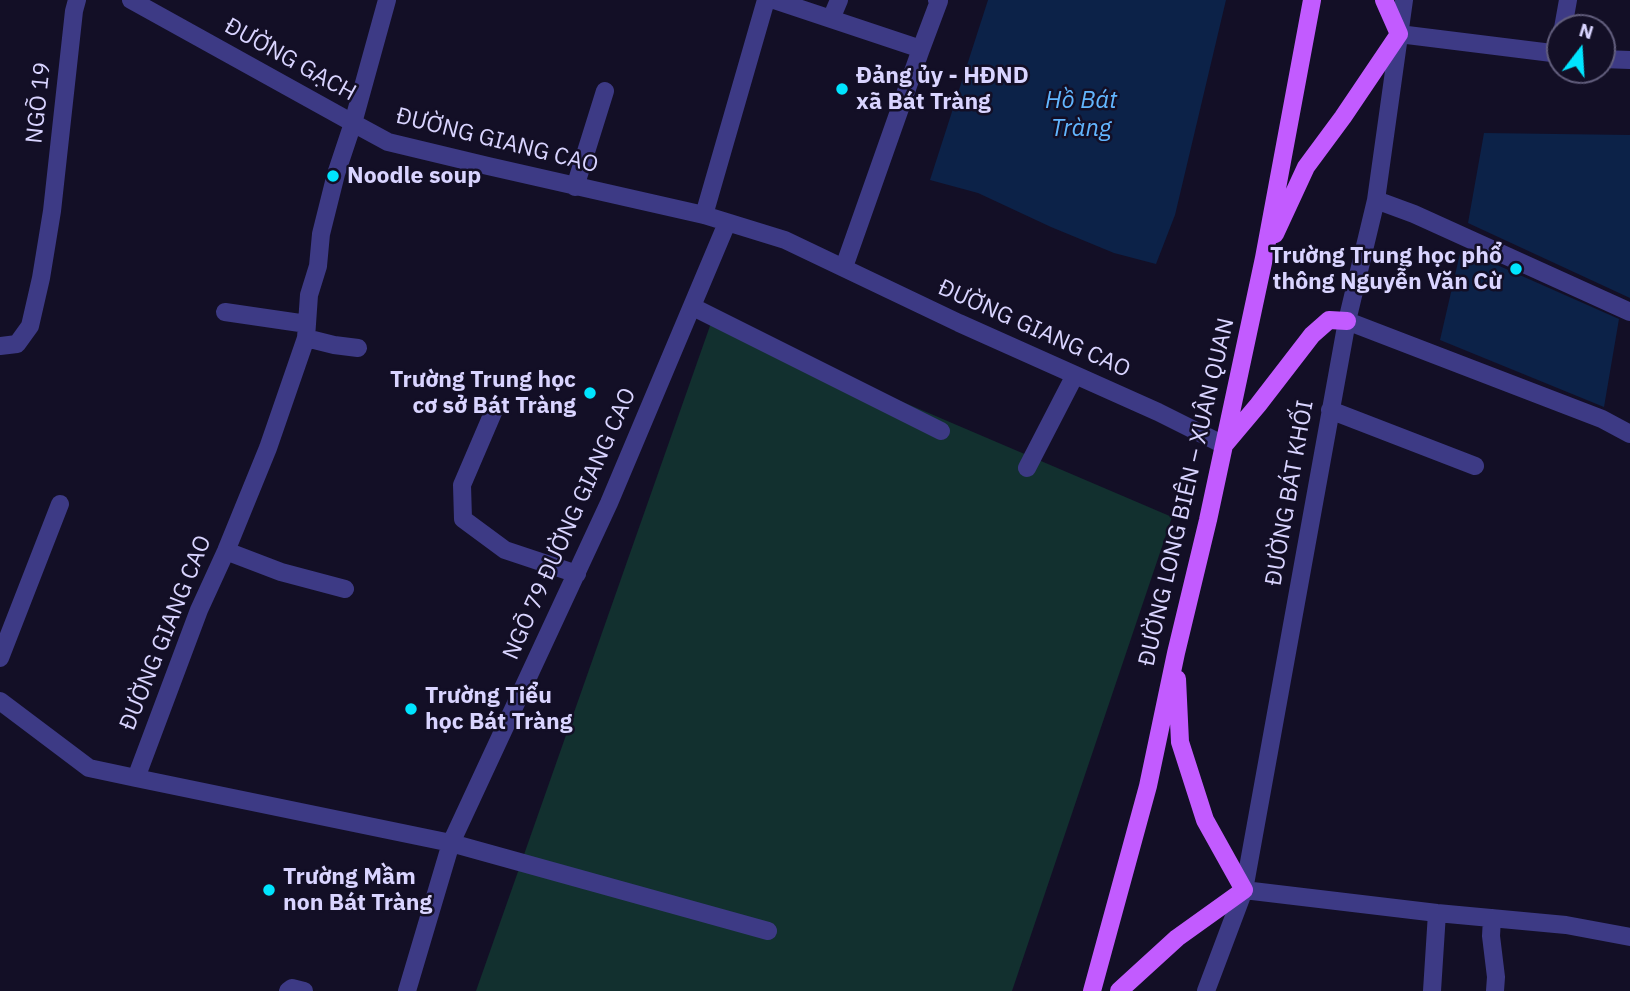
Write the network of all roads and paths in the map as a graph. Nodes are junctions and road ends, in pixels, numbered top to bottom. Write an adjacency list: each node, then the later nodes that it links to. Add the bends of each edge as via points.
1 (77, 0): 28 (street, NGÕ 19, via 41,278 30,326 17,344)
2 (387, 0): 16 (street)
3 (766, 0): 19 (street)
4 (774, 0): 11 (street)
5 (839, 0): 11 (street)
6 (937, 0): 13 (street)
7 (1312, 0): 21 (main road, ĐƯỜNG LONG BIÊN – XUÂN QUAN)
8 (1384, 0): 12 (main road)
9 (1404, 0): 12 (street, ĐƯỜNG BÁT KHỐI)
10 (140, 2): 16 (street, ĐƯỜNG GẠCH)
11 (831, 19): 13 (street)
12 (1399, 34): 14 (street); 18 (street, ĐƯỜNG BÁT KHỐI); 21 (main road, via 1306,167)
13 (921, 50): 22 (street)
14 (1546, 50)
15 (606, 91): 17 (street)
16 (353, 123): 17 (street, ĐƯỜNG GIANG CAO, via 388,142); 27 (street, ĐƯỜNG GIANG CAO, via 321,234)
17 (575, 187): 19 (street, ĐƯỜNG GIANG CAO)
18 (1376, 200): 25 (street); 26 (street, ĐƯỜNG BÁT KHỐI)
19 (704, 215): 20 (street, ĐƯỜNG GIANG CAO)
20 (727, 223): 22 (street, ĐƯỜNG GIANG CAO, via 785,240); 23 (street, NGÕ 79 ĐƯỜNG GIANG CAO)
21 (1264, 258): 35 (main road, ĐƯỜNG LONG BIÊN – XUÂN QUAN)
22 (844, 268): 30 (street, ĐƯỜNG GIANG CAO)
23 (692, 306): 33 (street); 40 (street, NGÕ 79 ĐƯỜNG GIANG CAO)
24 (225, 312): 27 (street)
25 (1630, 312)
26 (1347, 321): 32 (street, ĐƯỜNG BÁT KHỐI); 34 (street, via 1602,419); 35 (main road, via 1329,320 1311,335)
27 (306, 331): 29 (street, via 334,345); 39 (street, ĐƯỜNG GIANG CAO, via 268,448)
28 (0, 346)
29 (358, 348)
30 (1076, 375): 35 (street, ĐƯỜNG GIANG CAO); 37 (street)
31 (495, 408): 40 (street, via 462,485 463,519 505,550)
32 (1330, 410): 36 (street); 47 (street, ĐƯỜNG BÁT KHỐI)
33 (941, 431)
34 (1630, 434)
35 (1224, 445): 42 (main road, ĐƯỜNG LONG BIÊN – XUÂN QUAN)
36 (1475, 466)
37 (1027, 468)
38 (60, 504): 43 (street)
39 (226, 551): 41 (street); 45 (street, ĐƯỜNG GIANG CAO)
40 (577, 574): 46 (street, NGÕ 79 ĐƯỜNG GIANG CAO)
41 (345, 589)
42 (1176, 653): 47 (main road, via 1180,742 1205,820); 55 (main road, ĐƯỜNG LONG BIÊN – XUÂN QUAN, via 1148,786)
43 (0, 658)
44 (0, 701): 45 (street, via 89,768)
45 (136, 778): 46 (street)
46 (451, 843): 50 (street); 54 (street, NGÕ 79 ĐƯỜNG GIANG CAO)
47 (1244, 890): 48 (street); 56 (main road, via 1177,939); 57 (street, ĐƯỜNG BÁT KHỐI)
48 (1437, 913): 49 (street); 58 (street)
49 (1492, 918): 51 (street); 59 (street)
50 (768, 931)
51 (1630, 937)
52 (288, 991): 53 (street)
53 (304, 991)
54 (407, 991)
55 (1092, 991)
56 (1119, 991)
57 (1206, 991)
58 (1432, 991)
59 (1495, 991)

